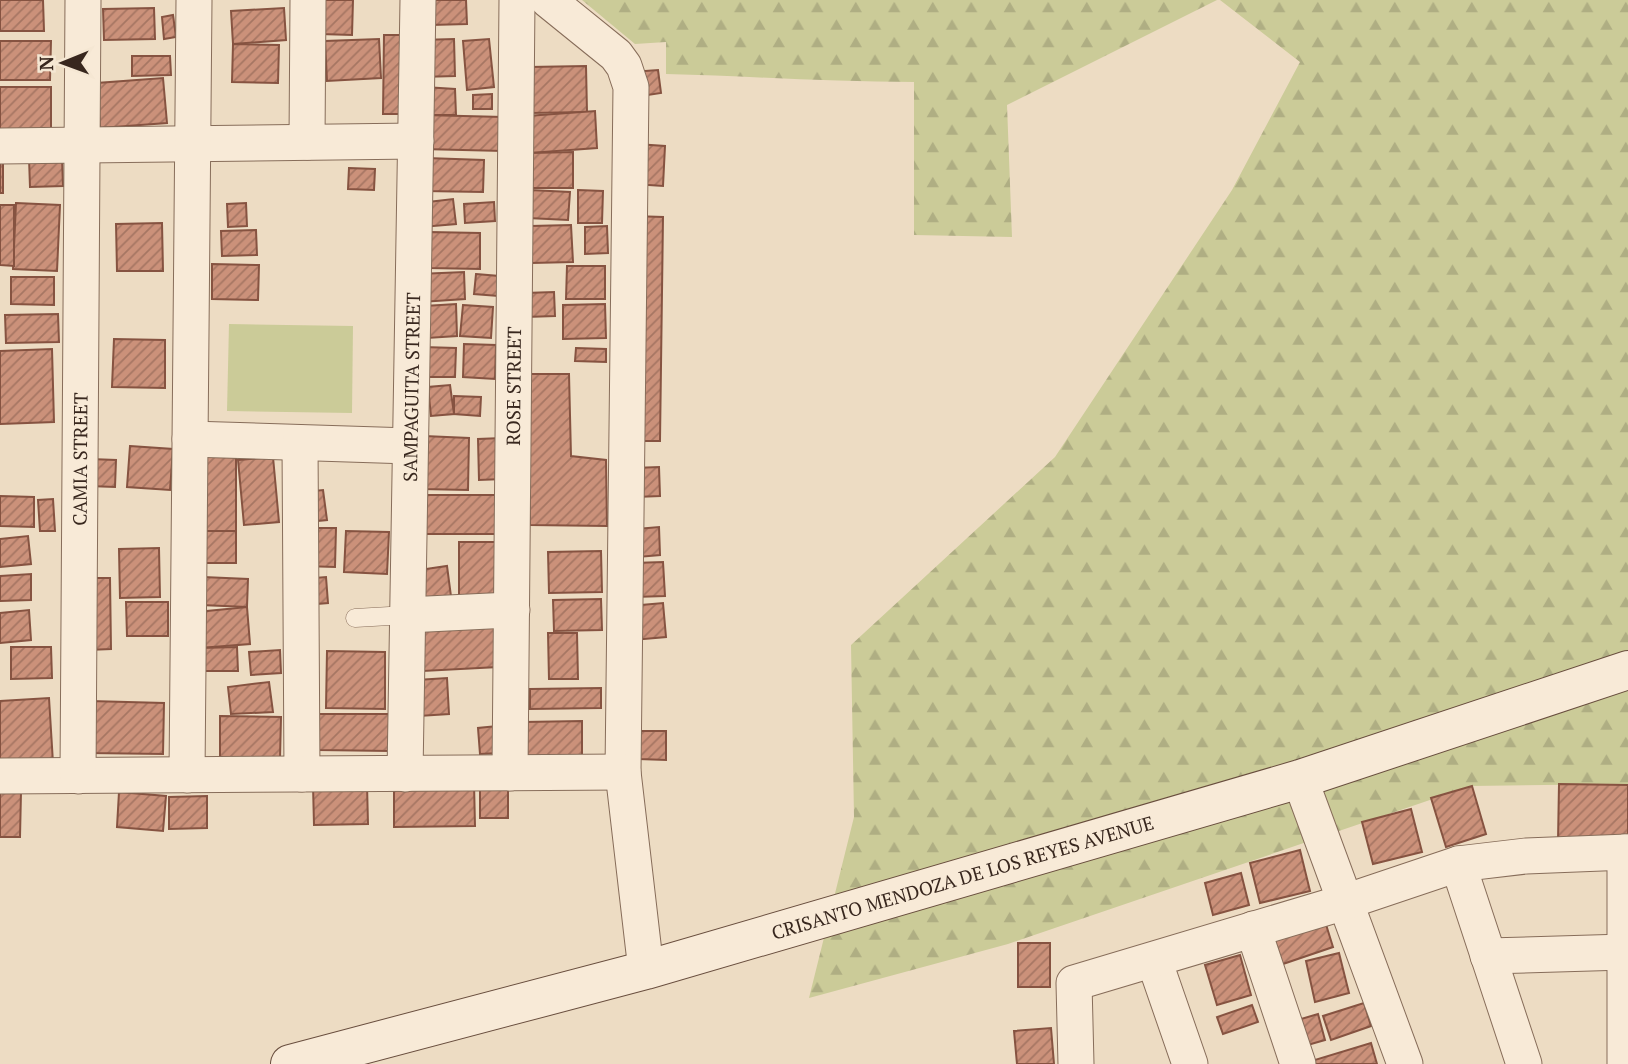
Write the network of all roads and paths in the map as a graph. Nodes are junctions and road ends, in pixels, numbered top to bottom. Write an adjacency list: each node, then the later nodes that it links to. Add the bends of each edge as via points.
1 (83, 0): 10 (street, CAMIA STREET)
2 (194, 0): 9 (street)
3 (308, 0): 8 (street)
4 (418, 0): 7 (street, SAMPAGUITA STREET)
5 (517, 0): 15 (street, ROSE STREET)
6 (548, 0): 19 (street, via 616,54 631,87)
7 (416, 141): 8 (street); 14 (street, SAMPAGUITA STREET)
8 (307, 142): 9 (street)
9 (192, 144): 10 (street); 12 (street)
10 (82, 145): 11 (street); 25 (street, CAMIA STREET)
11 (0, 146)
12 (190, 439): 13 (street); 23 (street)
13 (300, 443): 14 (street); 21 (street)
14 (410, 446): 16 (street, SAMPAGUITA STREET)
15 (512, 610): 16 (street); 20 (street, ROSE STREET)
16 (407, 615): 17 (lane); 22 (street, SAMPAGUITA STREET)
17 (355, 618)
18 (1628, 670): 26 (main road, CRISANTO MENDOZA DE LOS REYES AVENUE)
19 (623, 772): 20 (street); 34 (street)
20 (510, 773): 22 (street)
21 (302, 774): 22 (street); 23 (street)
22 (405, 774)
23 (187, 775): 25 (street)
24 (0, 776): 25 (street)
25 (78, 776)
26 (1300, 779): 29 (street); 34 (main road, CRISANTO MENDOZA DE LOS REYES AVENUE)
27 (1627, 852): 28 (street); 31 (street)
28 (1458, 864): 29 (street); 32 (street)
29 (1345, 902): 30 (street); 40 (street)
30 (1253, 929): 33 (street); 39 (street)
31 (1625, 952): 32 (street); 42 (street)
32 (1488, 957): 41 (street)
33 (1154, 960): 37 (street, via 1074,983); 38 (street)
34 (646, 970): 35 (main road, CRISANTO MENDOZA DE LOS REYES AVENUE)
35 (346, 1057): 36 (main road, CRISANTO MENDOZA DE LOS REYES AVENUE)
36 (293, 1064)
37 (1076, 1064)
38 (1190, 1064)
39 (1298, 1064)
40 (1405, 1064)
41 (1524, 1064)
42 (1625, 1064)

